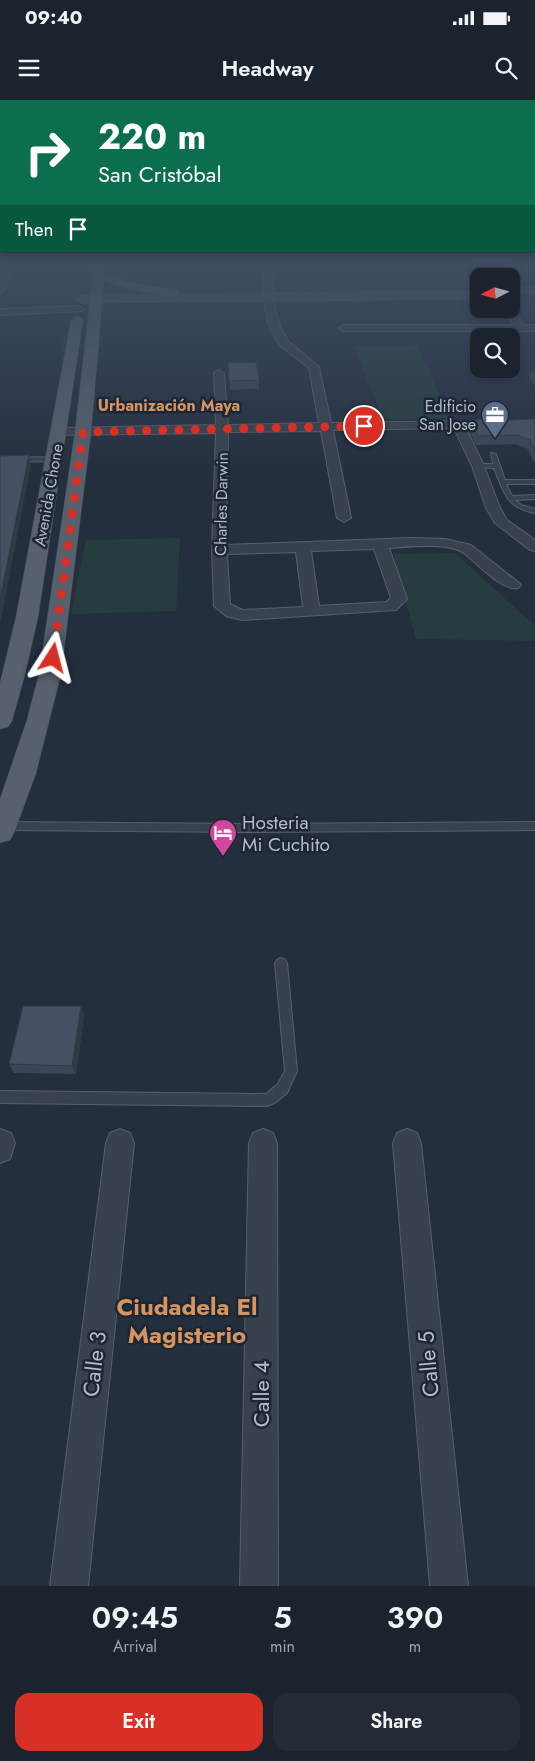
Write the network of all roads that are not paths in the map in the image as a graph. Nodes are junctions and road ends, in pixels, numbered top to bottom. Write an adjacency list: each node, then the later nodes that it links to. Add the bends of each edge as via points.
1 (75, 335): 7 (main road, Avenida Chone)
2 (93, 335): 8 (main road, Avenida Chone)
3 (278, 335): 5 (street, via 314,367)
4 (218, 373): 6 (street, Charles Darwin)
5 (327, 426): 6 (street); 12 (street, via 470,424); 19 (street)
6 (222, 429): 8 (street); 23 (street, Charles Darwin)
7 (59, 432): 8 (street); 10 (main road, Avenida Chone)
8 (83, 432): 28 (main road, Avenida Chone, via 50,674 23,773)
9 (493, 454): 13 (lane)
10 (55, 459): 11 (lane); 26 (main road, Avenida Chone, via 27,617)
11 (0, 460)
12 (478, 466): 13 (lane); 22 (street, via 492,508 502,523)
13 (496, 466): 14 (lane)
14 (503, 482): 15 (lane); 17 (lane)
15 (535, 482)
16 (535, 497): 17 (lane)
17 (510, 498): 18 (lane, via 518,508)
18 (535, 511)
19 (344, 518)
20 (380, 544): 21 (street); 24 (street, via 457,544); 25 (street, via 399,599 396,604 382,609)
21 (303, 546): 23 (street); 25 (street)
22 (534, 546)
23 (219, 550): 25 (street, Charles Darwin, via 222,606 232,613)
24 (513, 586)
25 (312, 612)
26 (2, 710)
27 (535, 826): 28 (lane)
28 (1, 830)
29 (281, 962): 30 (lane, via 291,1071 285,1087 267,1100)
30 (0, 1097)
31 (263, 1142): 35 (street, Calle 4)
32 (120, 1143): 34 (street, Calle 3)
33 (407, 1143): 36 (street, Calle 5)
34 (69, 1586)
35 (259, 1586)
36 (449, 1586)

